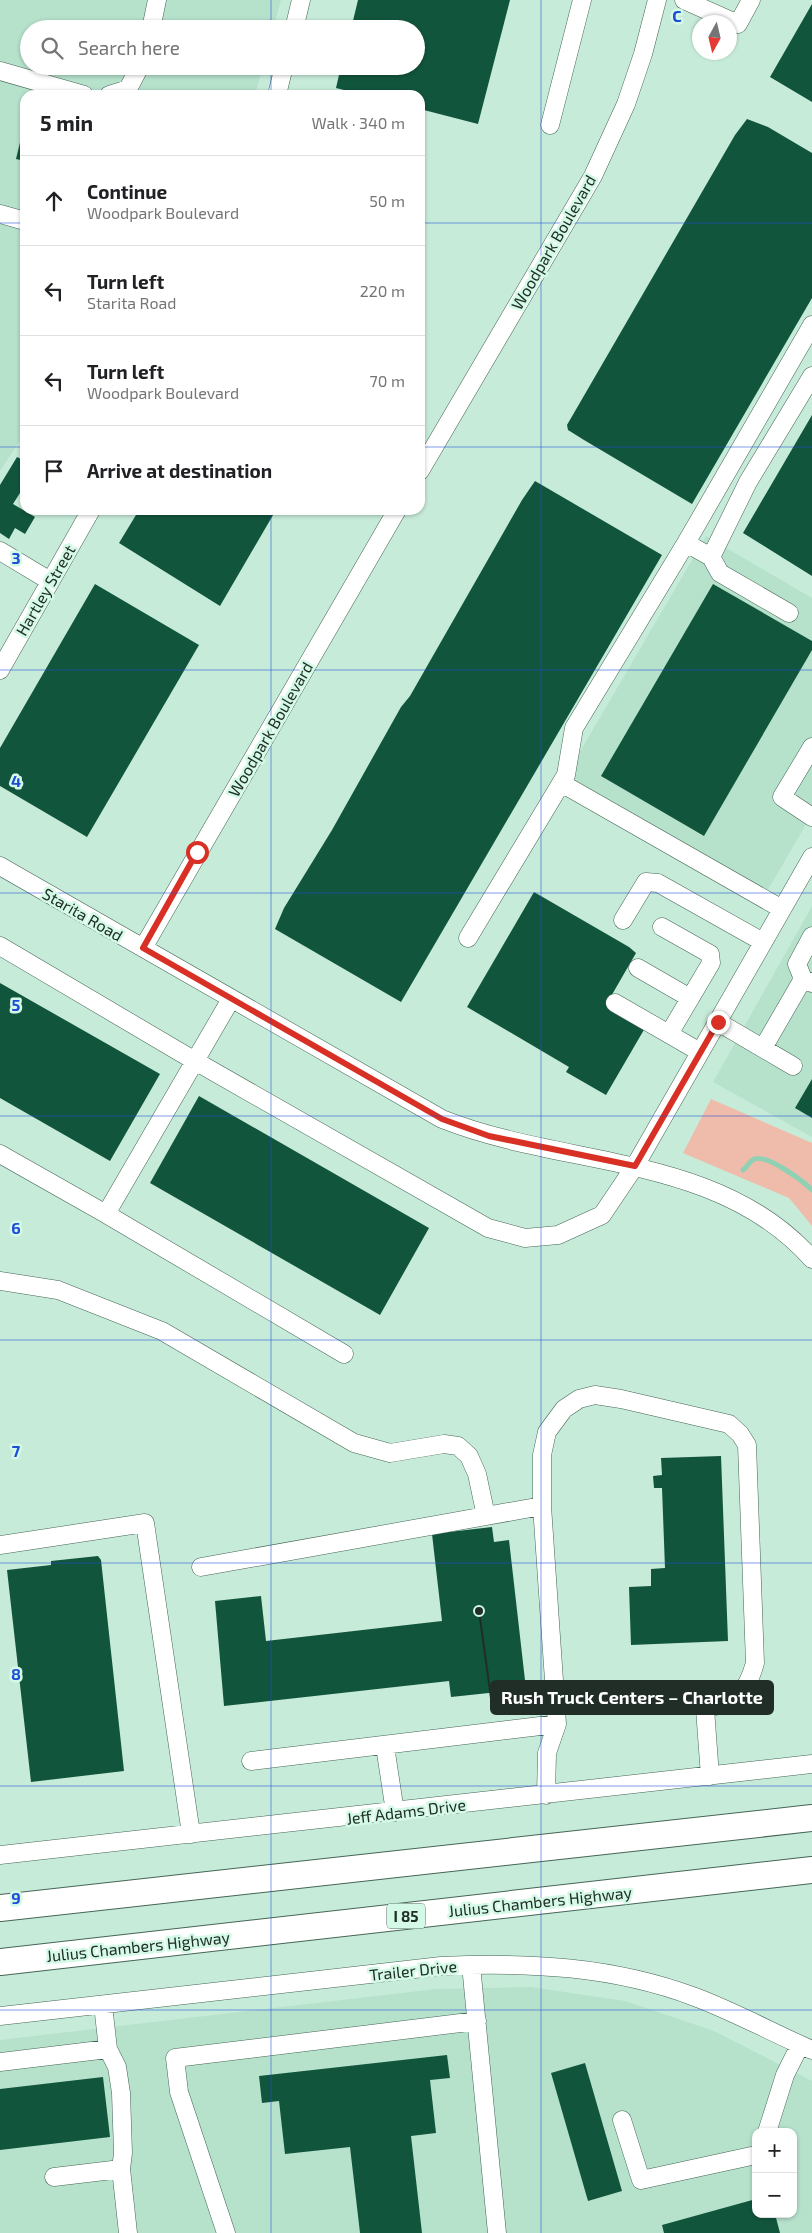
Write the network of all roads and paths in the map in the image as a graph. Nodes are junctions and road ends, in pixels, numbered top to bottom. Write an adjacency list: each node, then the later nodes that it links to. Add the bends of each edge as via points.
1 (157, 0): 7 (street)
2 (301, 0): 8 (street)
3 (582, 0): 15 (street)
4 (657, 0): 20 (street, Woodpark Boulevard, via 644,54 597,168)
5 (684, 0): 6 (street, via 738,24)
6 (751, 0)
7 (153, 20)
8 (296, 20)
9 (0, 71): 12 (street)
10 (135, 75): 13 (street)
11 (282, 75): 14 (street)
12 (66, 90)
13 (125, 90)
14 (278, 90)
15 (550, 125)
16 (0, 214): 17 (street)
17 (20, 220)
18 (812, 326): 23 (street)
19 (812, 376): 25 (street, via 748,482)
20 (425, 462)
21 (88, 515): 26 (street, Hartley Street)
22 (394, 515): 42 (street, Woodpark Boulevard)
23 (686, 543): 25 (street); 30 (street, via 574,728 566,775)
24 (0, 551): 26 (street)
25 (710, 557): 27 (street, via 720,573)
26 (50, 581): 28 (street, Hartley Street)
27 (789, 613)
28 (0, 670)
29 (812, 747): 31 (street, via 782,797)
30 (561, 783): 35 (street); 39 (street)
31 (812, 817)
32 (812, 857): 34 (street)
33 (0, 866): 42 (street, Starita Road)
34 (805, 885): 35 (street)
35 (782, 909): 40 (street)
36 (623, 920): 40 (street, via 646,882 658,883)
37 (662, 927): 45 (street, via 710,954 711,963)
38 (812, 936): 44 (street, via 797,964)
39 (468, 938)
40 (764, 942): 48 (street)
41 (0, 946): 52 (street)
42 (143, 948): 46 (street, Starita Road)
43 (638, 968): 45 (street)
44 (808, 981): 50 (street)
45 (690, 998): 49 (street)
46 (232, 999): 52 (street); 55 (street, Starita Road, via 442,1119 489,1136)
47 (615, 1003): 49 (street)
48 (718, 1022): 50 (street); 51 (street)
49 (669, 1034): 51 (street)
50 (763, 1048): 53 (street)
51 (700, 1052): 55 (street)
52 (195, 1061): 55 (street, via 488,1228 525,1238 558,1235 602,1215); 56 (street)
53 (792, 1066)
54 (0, 1154): 56 (street)
55 (635, 1166): 57 (street, Starita Road, via 686,1179 734,1200 777,1226)
56 (106, 1214): 59 (street)
57 (812, 1259)
58 (0, 1281): 61 (street, via 58,1290 162,1332 354,1443 390,1452 444,1444 458,1446 470,1456)
59 (344, 1354)
60 (542, 1506): 61 (street); 64 (street); 68 (street, via 542,1455 547,1432 564,1409 579,1399 595,1395 621,1399 729,1424 747,1445 755,1663 749,1683 740,1695 705,1709)
61 (486, 1516): 63 (street)
62 (0, 1545): 72 (street, via 145,1523)
63 (201, 1567)
64 (557, 1724): 65 (street); 69 (street, via 546,1753)
65 (385, 1746): 66 (street); 70 (street)
66 (251, 1761)
67 (812, 1764): 68 (street, Jeff Adams Drive)
68 (710, 1776): 69 (street, Jeff Adams Drive)
69 (546, 1794): 70 (street, Jeff Adams Drive)
70 (395, 1812): 72 (street, Jeff Adams Drive)
71 (812, 1818): 75 (highway)
72 (191, 1834): 73 (street, Jeff Adams Drive)
73 (0, 1855)
74 (812, 1870): 76 (highway, Julius Chambers Highway / I 85)
75 (0, 1908)
76 (0, 1962)
77 (471, 1964): 78 (street, Trailer Drive); 80 (street); 81 (street, Trailer Drive, via 557,1966 648,1982 694,1997)
78 (103, 2005): 79 (street, Trailer Drive); 82 (street)
79 (0, 2016)
80 (477, 2021): 90 (street, via 175,2058 179,2092); 91 (street)
81 (806, 2048): 85 (street, via 785,2075)
82 (108, 2049): 83 (street); 87 (street, via 117,2067 121,2093)
83 (0, 2062)
84 (622, 2120): 86 (street, via 641,2180)
85 (768, 2128)
86 (752, 2156)
87 (121, 2169): 88 (street); 89 (street)
88 (54, 2177)
89 (128, 2233)
90 (226, 2233)
91 (497, 2233)

